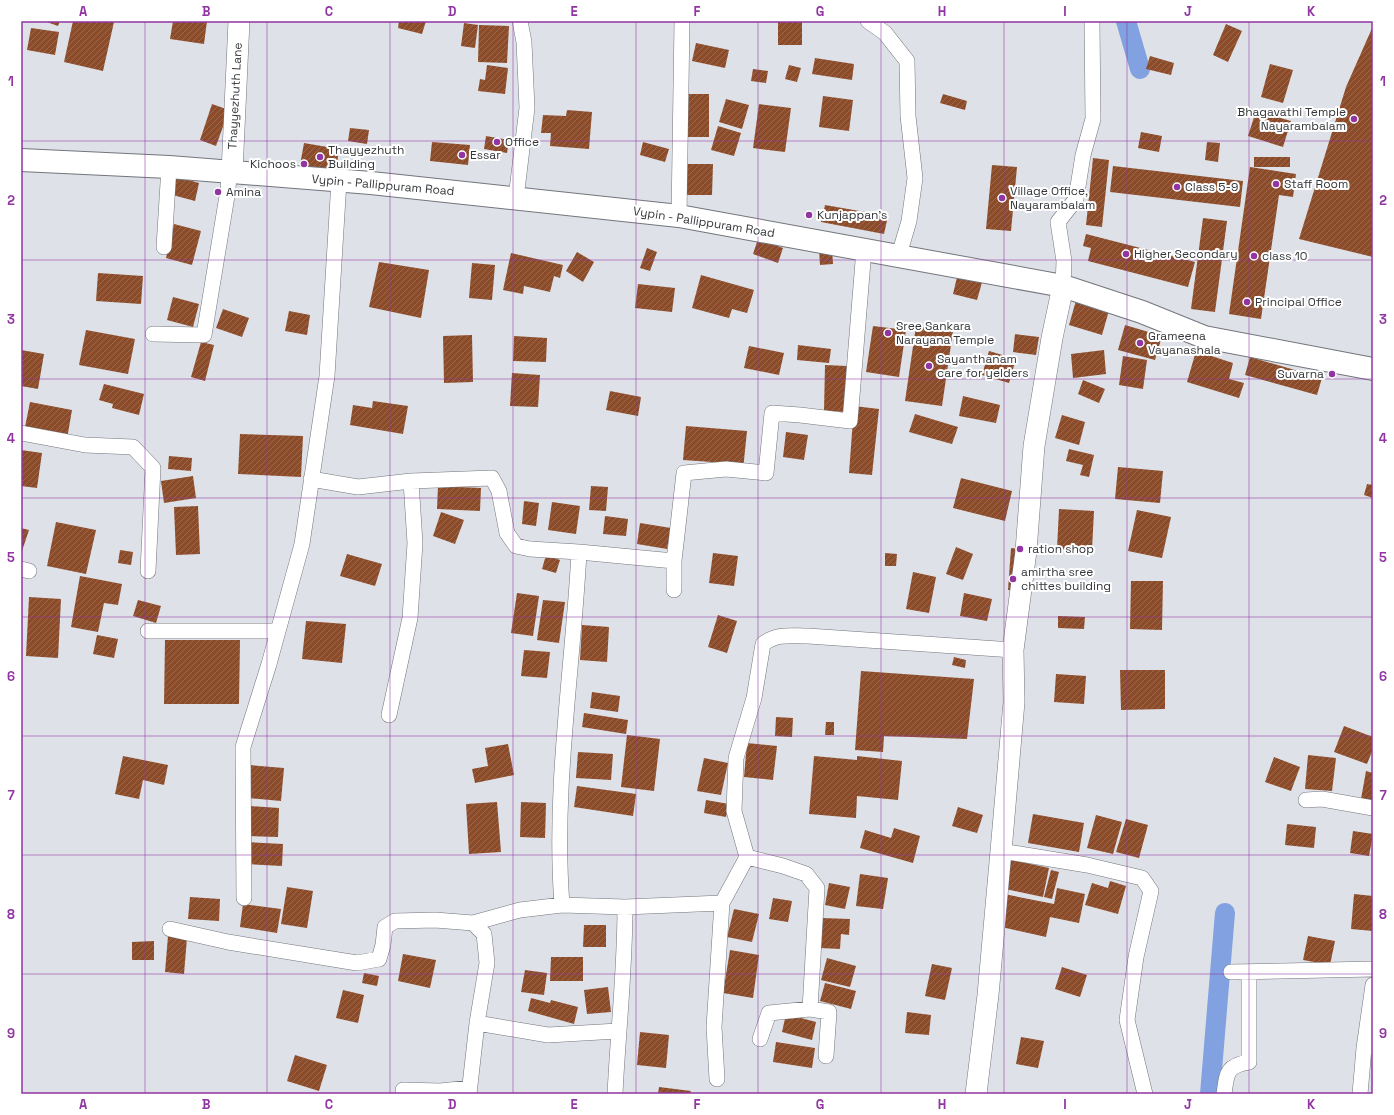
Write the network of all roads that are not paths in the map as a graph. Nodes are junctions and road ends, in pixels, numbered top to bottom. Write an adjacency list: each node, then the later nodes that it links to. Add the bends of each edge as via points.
1 (239, 21): 8 (street, Thayyezhuth Lane)
2 (520, 21): 10 (street, via 524,42 527,108)
3 (682, 21): 11 (street)
4 (868, 21): 14 (street, via 885,34 906,61 908,116 915,178 910,221)
5 (1092, 21): 15 (street, via 1093,119 1083,155 1076,199 1058,222 1064,261)
6 (21, 160): 7 (main road, Vypin - Pallippuram Road)
7 (169, 167): 8 (main road, Vypin - Pallippuram Road); 12 (street)
8 (230, 172): 9 (main road, Vypin - Pallippuram Road); 16 (street, via 204,335)
9 (339, 181): 10 (main road, Vypin - Pallippuram Road); 19 (street, via 327,376)
10 (516, 198): 11 (main road, Vypin - Pallippuram Road)
11 (679, 216): 13 (main road, Vypin - Pallippuram Road)
12 (164, 247)
13 (864, 249): 14 (main road, Vypin - Pallippuram Road); 22 (street, via 850,421 772,413 766,473 726,469 684,473)
14 (899, 255): 15 (main road, Vypin - Pallippuram Road)
15 (1063, 286): 17 (main road, Vypin - Pallippuram Road, via 1142,312 1204,337); 27 (street, via 1034,446 1026,551)
16 (153, 334)
17 (1373, 369)
18 (21, 433): 23 (street, via 86,445 133,446 153,468)
19 (311, 479): 20 (street, via 358,487); 26 (street, via 302,544)
20 (410, 481): 21 (street, via 492,478 499,491 507,533 516,546); 28 (street, via 415,543 410,618)
21 (579, 552): 22 (street); 35 (street, via 562,776 559,873)
22 (674, 561): 24 (street)
23 (148, 572)
24 (674, 590)
25 (148, 631): 26 (street)
26 (277, 631): 33 (street, via 243,747)
27 (1013, 650): 31 (street, via 1014,702); 32 (street, via 779,635 763,644 754,698 736,758 734,810)
28 (389, 715)
29 (1306, 800): 30 (street, via 1322,799)
30 (1373, 808)
31 (1001, 851): 53 (street); 54 (street, via 1087,865 1142,878 1150,891 1126,1020)
32 (748, 857): 34 (street); 43 (street, via 806,874 817,888)
33 (244, 898)
34 (722, 903): 36 (street); 49 (street, via 714,1027)
35 (562, 905): 36 (street); 37 (street, via 520,910)
36 (625, 907): 45 (street, via 623,992)
37 (473, 923): 38 (street, via 436,920 395,921 385,927 378,959 357,963 228,942); 44 (street, via 484,934 487,963)
38 (170, 929)
39 (1373, 969): 41 (street)
40 (1231, 972): 41 (street)
41 (1249, 972): 55 (street, via 1249,1062 1236,1065 1228,1072)
42 (1373, 984): 47 (street)
43 (810, 1008): 46 (street, via 769,1013); 48 (street, via 829,1012)
44 (477, 1023): 45 (street, via 548,1035); 51 (street)
45 (618, 1031): 52 (street)
46 (760, 1039)
47 (1368, 1047): 56 (street)
48 (826, 1056)
49 (716, 1079)
50 (403, 1090): 51 (street)
51 (469, 1091)
52 (615, 1094)
53 (976, 1094)
54 (1145, 1094)
55 (1224, 1094)
56 (1360, 1094)

